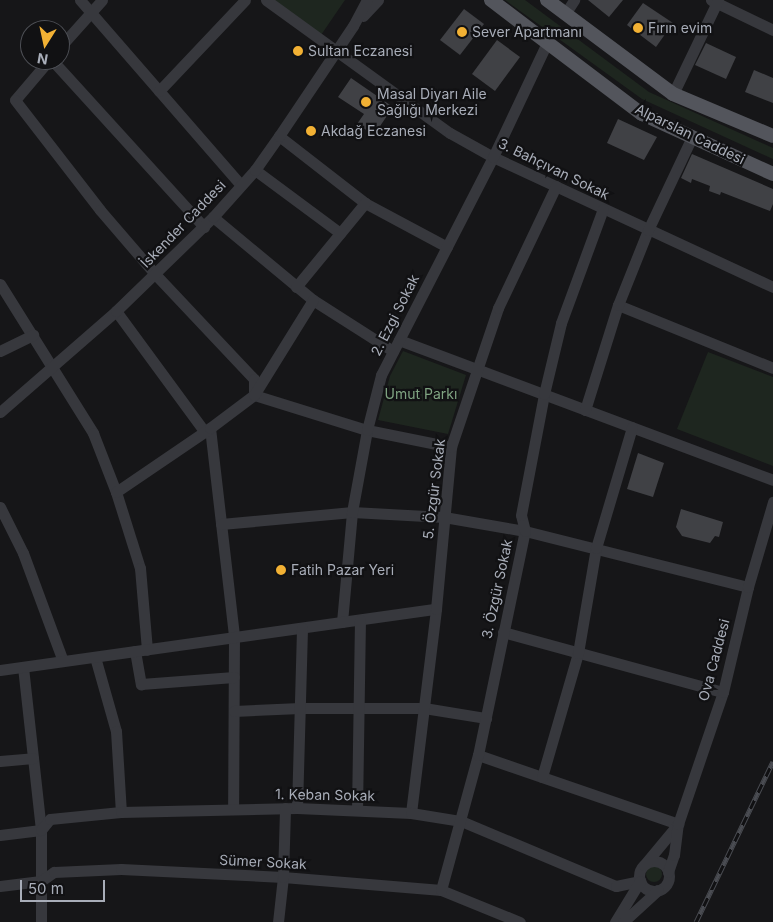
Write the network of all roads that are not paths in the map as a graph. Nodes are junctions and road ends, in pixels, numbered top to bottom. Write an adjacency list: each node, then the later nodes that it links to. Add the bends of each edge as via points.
1 (80, 0): 11 (street)
2 (102, 0): 11 (street)
3 (245, 0): 20 (street)
4 (266, 0): 17 (street, 3. Bahçıvan Sokak)
5 (366, 0): 13 (street)
6 (378, 0): 13 (street)
7 (491, 0): 16 (main road, Alparslan Caddesi)
8 (547, 0): 12 (main road, Alparslan Caddesi)
9 (574, 0): 12 (street)
10 (715, 1): 14 (street); 21 (street)
11 (90, 12): 15 (street); 20 (street)
12 (565, 14): 21 (main road, Alparslan Caddesi)
13 (353, 26): 17 (street, İskender Caddesi)
14 (773, 30)
15 (70, 35)
16 (547, 43): 24 (main road, Alparslan Caddesi, via 642,114); 25 (street, 2. Ezgi Sokak)
17 (336, 52): 22 (street, İskender Caddesi); 25 (street, 3. Bahçıvan Sokak, via 450,133)
18 (42, 70): 37 (street, via 15,100 100,210)
19 (60, 70): 33 (street)
20 (159, 91): 28 (street)
21 (673, 94): 23 (main road, Alparslan Caddesi)
22 (279, 136): 26 (street, İskender Caddesi); 30 (street)
23 (773, 136)
24 (692, 137): 27 (main road, Alparslan Caddesi); 34 (street)
25 (493, 157): 29 (street, 3. Bahçıvan Sokak); 36 (street, 2. Ezgi Sokak)
26 (255, 170): 28 (street, İskender Caddesi); 35 (street)
27 (773, 174)
28 (241, 186): 32 (street, İskender Caddesi)
29 (556, 186): 31 (street, 3. Bahçıvan Sokak); 50 (street, 5. Özgür Sokak, via 498,308)
30 (365, 203): 35 (street); 36 (street)
31 (603, 209): 34 (street, 3. Bahçıvan Sokak); 51 (street, 3. Özgür Sokak, via 561,323)
32 (214, 217): 33 (street, İskender Caddesi); 39 (street)
33 (204, 227): 37 (street, İskender Caddesi)
34 (648, 230): 40 (street, 3. Bahçıvan Sokak); 42 (street)
35 (340, 234): 39 (street)
36 (447, 247): 45 (street, 2. Ezgi Sokak)
37 (155, 274): 43 (street, İskender Caddesi); 52 (street, via 254,379)
38 (0, 284): 44 (street)
39 (296, 287): 41 (street)
40 (773, 287)
41 (313, 300): 47 (street); 52 (street)
42 (618, 305): 49 (street); 53 (street)
43 (116, 311): 48 (street, İskender Caddesi); 56 (street)
44 (33, 335): 46 (street); 48 (street)
45 (399, 340): 47 (street, 2. Ezgi Sokak); 50 (street)
46 (0, 351)
47 (393, 351): 57 (street, 2. Ezgi Sokak, via 381,375)
48 (53, 366): 54 (street, İskender Caddesi); 60 (street, via 93,433)
49 (773, 368)
50 (476, 369): 51 (street); 58 (street, 5. Özgür Sokak)
51 (544, 394): 53 (street); 66 (street, 3. Özgür Sokak, via 520,515)
52 (254, 395): 56 (street); 57 (street)
53 (585, 410): 55 (street)
54 (0, 412)
55 (632, 427): 59 (street); 67 (street)
56 (208, 430): 60 (street); 65 (street)
57 (367, 430): 58 (street); 63 (street, 2. Ezgi Sokak)
58 (451, 447): 64 (street, 5. Özgür Sokak)
59 (773, 480)
60 (116, 492): 75 (street, via 140,568)
61 (773, 503): 68 (street, Ova Caddesi)
62 (0, 507): 79 (street, via 23,552)
63 (352, 512): 64 (street); 65 (street); 71 (street, 2. Ezgi Sokak)
64 (444, 518): 66 (street); 69 (street, 5. Özgür Sokak)
65 (221, 524): 74 (street)
66 (525, 531): 67 (street); 73 (street, 3. Özgür Sokak)
67 (596, 548): 68 (street); 77 (street)
68 (748, 587): 83 (street, Ova Caddesi)
69 (436, 609): 70 (street); 86 (street, 5. Özgür Sokak)
70 (360, 620): 71 (street); 85 (street)
71 (342, 622): 72 (street)
72 (302, 628): 74 (street); 84 (street)
73 (503, 632): 77 (street); 88 (street, 3. Özgür Sokak)
74 (234, 637): 75 (street); 82 (street)
75 (147, 650): 76 (street)
76 (135, 651): 78 (street); 82 (street, via 141,684)
77 (578, 652): 83 (street); 92 (street)
78 (95, 657): 79 (street); 97 (street, via 116,731)
79 (63, 661): 80 (street)
80 (23, 667): 81 (street); 90 (street)
81 (0, 670)
82 (234, 677): 87 (street)
83 (723, 692): 100 (street, Ova Caddesi)
84 (300, 708): 85 (street); 87 (street); 94 (street)
85 (359, 708): 86 (street); 96 (street)
86 (424, 708): 88 (street); 98 (street, 5. Özgür Sokak)
87 (234, 711): 95 (street)
88 (486, 718): 89 (street, 3. Özgür Sokak)
89 (478, 754): 92 (street); 99 (street, 3. Özgür Sokak)
90 (33, 758): 91 (street); 101 (street)
91 (0, 761)
92 (542, 777): 100 (street)
93 (285, 808): 94 (street, 1. Keban Sokak); 95 (street, 1. Keban Sokak); 105 (street)
94 (297, 808): 96 (street, 1. Keban Sokak)
95 (233, 809): 97 (street, 1. Keban Sokak)
96 (357, 810): 98 (street, 1. Keban Sokak)
97 (122, 812): 101 (street, 1. Keban Sokak, via 50,818)
98 (411, 813): 99 (street, 1. Keban Sokak)
99 (461, 821): 107 (street, 1. Keban Sokak, via 616,886); 109 (street, 3. Özgür Sokak)
100 (678, 824): 103 (street); 104 (street)
101 (42, 830): 102 (street, 1. Keban Sokak); 106 (street)
102 (0, 835)
103 (643, 866): 104 (street, via 655,861); 107 (street)
104 (668, 872): 110 (street, via 667,882)
105 (283, 878): 106 (street, Sümer Sokak, via 121,870 54,872); 109 (street, Sümer Sokak); 112 (street)
106 (41, 881): 108 (street, Sümer Sokak); 111 (street)
107 (640, 881): 110 (street, via 647,889); 114 (street)
108 (0, 886)
109 (441, 890): 113 (street, Sümer Sokak)
110 (658, 890): 115 (street)
111 (41, 922)
112 (278, 922)
113 (520, 922)
114 (615, 922)
115 (622, 922)

